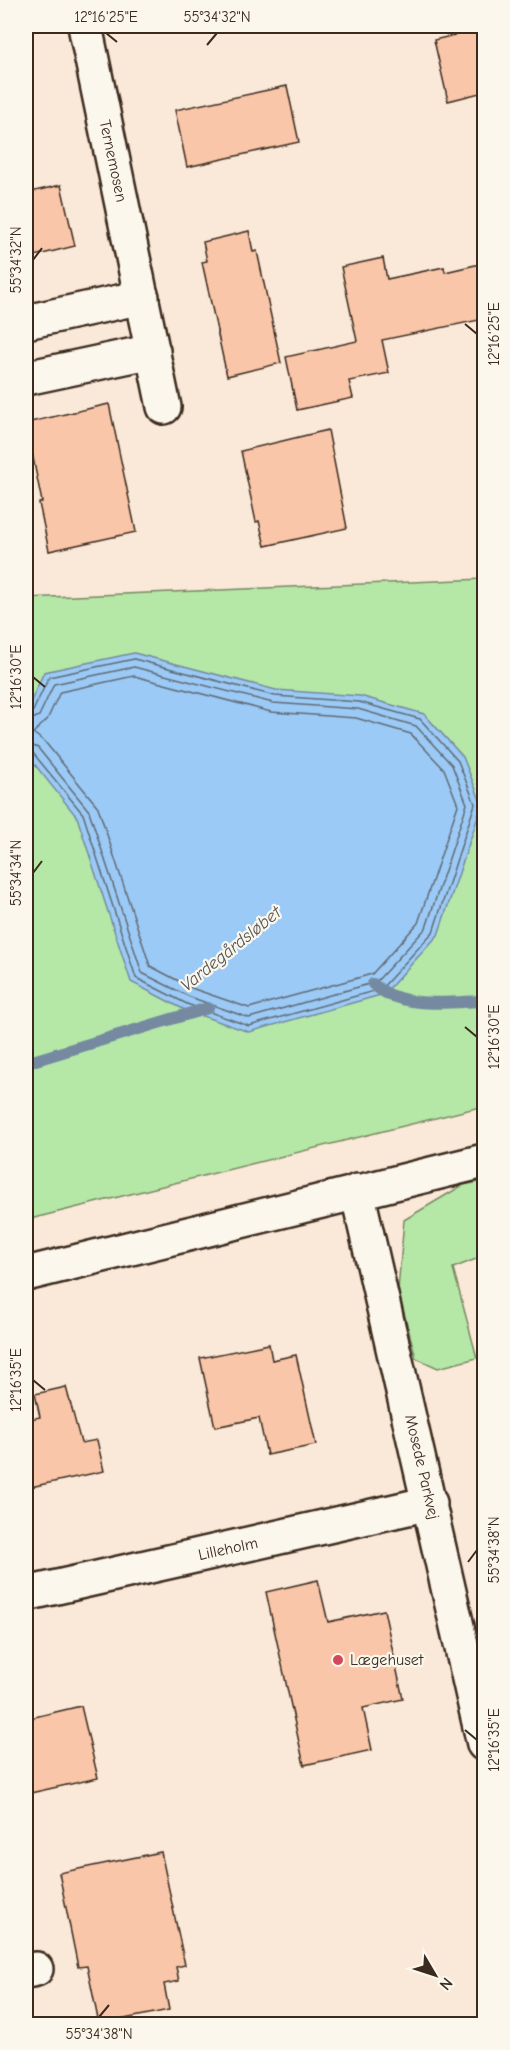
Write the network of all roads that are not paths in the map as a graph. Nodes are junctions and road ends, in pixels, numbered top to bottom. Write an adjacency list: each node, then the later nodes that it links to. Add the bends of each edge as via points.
1 (85, 26): 2 (street, Ternemosen)
2 (141, 297): 3 (street); 4 (street, Ternemosen)
3 (26, 322)
4 (153, 351): 5 (street); 6 (street, Ternemosen)
5 (26, 378)
6 (164, 407)
7 (484, 1161): 8 (street)
8 (357, 1191): 9 (street); 10 (street, Mosede Parkvej)
9 (26, 1274)
10 (430, 1503): 11 (street, Lilleholm); 12 (street, Mosede Parkvej)
11 (26, 1594)
12 (484, 1744)

